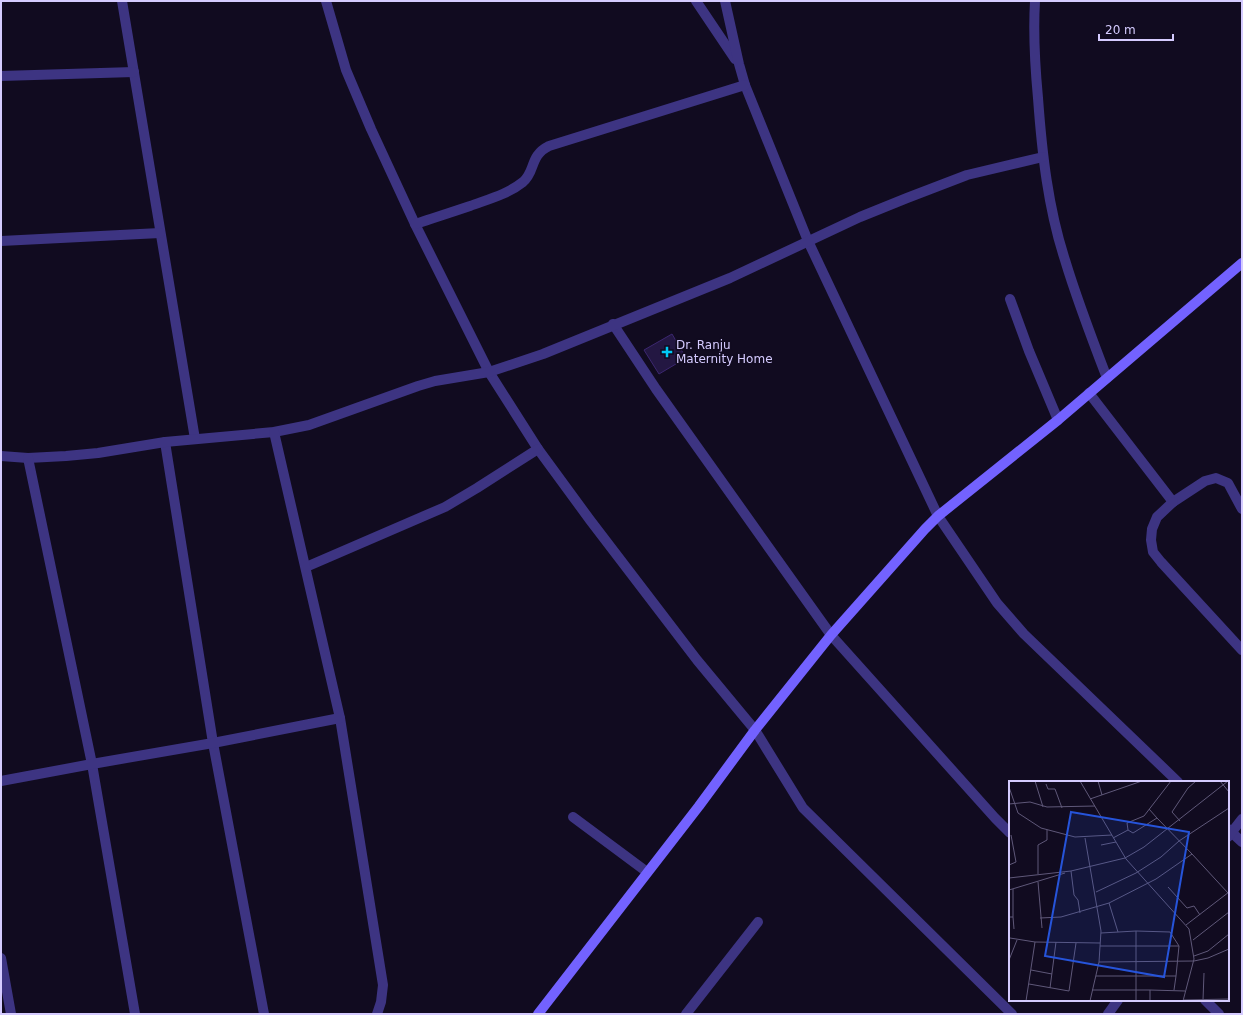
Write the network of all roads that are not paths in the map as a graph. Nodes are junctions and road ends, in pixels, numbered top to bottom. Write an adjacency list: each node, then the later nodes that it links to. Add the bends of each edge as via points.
1 (122, 1): 7 (street)
2 (326, 1): 11 (street, via 346,70)
3 (696, 1): 6 (street)
4 (725, 1): 6 (street)
5 (1035, 1): 10 (street, via 1035,62)
6 (739, 64): 9 (street)
7 (134, 72): 8 (street); 12 (street)
8 (1, 76)
9 (745, 85): 11 (street, via 549,146 536,157 525,181 502,195); 14 (street)
10 (1043, 157): 14 (street, via 967,176 860,217); 19 (street, via 1064,259)
11 (415, 224): 18 (street)
12 (160, 233): 13 (street); 23 (street)
13 (1, 240)
14 (808, 241): 17 (street, via 730,278); 30 (street)
15 (1242, 263): 19 (street)
16 (1010, 299): 21 (street)
17 (613, 324): 18 (street, via 543,354); 32 (street)
18 (489, 372): 22 (street, via 435,381 309,425); 25 (street)
19 (1107, 378): 20 (street)
20 (1089, 393): 21 (street); 28 (street)
21 (1058, 420): 30 (street)
22 (274, 432): 23 (street); 31 (street)
23 (195, 439): 24 (street)
24 (165, 442): 27 (street, via 98,453); 36 (street)
25 (538, 449): 31 (street, via 445,507); 35 (street, via 697,660)
26 (1, 456): 27 (street)
27 (28, 458): 37 (street)
28 (1173, 502): 29 (street, via 1205,481 1216,478 1228,483); 33 (street, via 1157,516 1152,529 1153,552)
29 (1242, 509)
30 (938, 516): 32 (street); 39 (street, via 997,603 1024,634)
31 (306, 567): 34 (street)
32 (830, 635): 35 (street); 42 (street)
33 (1242, 650)
34 (340, 718): 36 (street); 53 (street, via 383,985 382,1002)
35 (755, 730): 45 (street); 56 (street, via 803,808)
36 (213, 743): 37 (street); 52 (street)
37 (92, 764): 38 (street); 51 (street)
38 (1, 781)
39 (1177, 781)
40 (573, 817): 45 (street)
41 (1242, 819): 43 (street)
42 (1009, 832)
43 (1229, 833): 44 (street)
44 (1242, 842)
45 (647, 872): 54 (street)
46 (758, 922): 55 (street)
47 (1, 958): 50 (street)
48 (1117, 1001): 57 (street)
49 (1206, 1001): 58 (street)
50 (11, 1014)
51 (135, 1014)
52 (264, 1014)
53 (377, 1014)
54 (538, 1014)
55 (686, 1014)
56 (1012, 1014)
57 (1108, 1014)
58 (1219, 1014)

